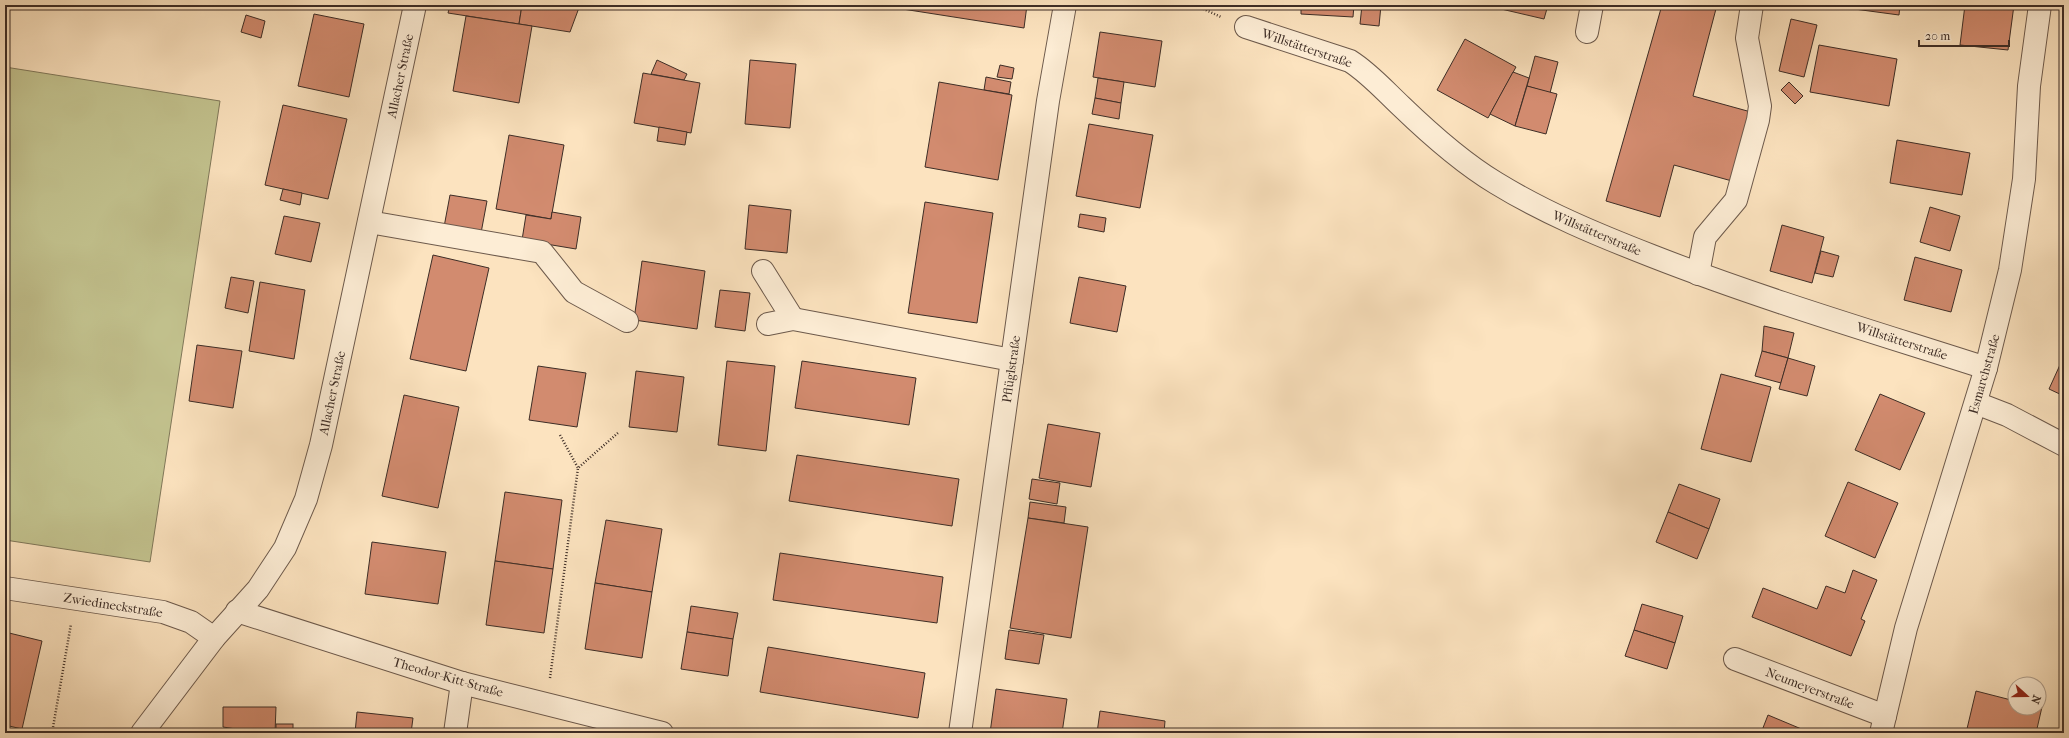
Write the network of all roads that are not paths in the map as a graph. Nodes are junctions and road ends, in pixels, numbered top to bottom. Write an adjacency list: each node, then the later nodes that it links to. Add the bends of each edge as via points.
1 (415, 5): 8 (street, Allacher Straße)
2 (1065, 5): 14 (street, Pflüglstraße, via 1048,101)
3 (1592, 5): 7 (street)
4 (1752, 5): 10 (street, via 1747,38 1760,106 1758,120 1736,200 1705,237)
5 (2040, 5): 15 (street, Esmarchstraße, via 2029,86 2024,178 2014,247)
6 (1246, 28): 10 (street, Willstätterstraße, via 1350,61 1364,70 1457,157 1495,182 1541,209 1586,230)
7 (1587, 32)
8 (369, 222): 12 (street, via 542,252 574,292); 19 (street, Allacher Straße, via 321,445 306,499 285,548 258,589)
9 (763, 271): 11 (street)
10 (1698, 274): 15 (street, Willstätterstraße, via 1725,285)
11 (793, 319): 13 (street); 14 (street)
12 (627, 321)
13 (768, 324)
14 (1012, 360): 27 (street, Pflüglstraße)
15 (1986, 368): 16 (street, Esmarchstraße)
16 (1976, 403): 17 (street); 23 (street, Esmarchstraße, via 1906,628)
17 (2064, 445)
18 (5, 588): 20 (street, Zwiedineckstraße, via 163,612 191,622)
19 (237, 611): 20 (street, Allacher Straße); 22 (street, Theodor-Kitt-Straße)
20 (214, 638): 24 (street, Allacher Straße)
21 (1735, 659): 23 (street, Neumeyerstraße)
22 (462, 682): 25 (street); 26 (street, Theodor-Kitt-Straße)
23 (1883, 724)
24 (142, 733)
25 (456, 733)
26 (662, 733)
27 (960, 733)

